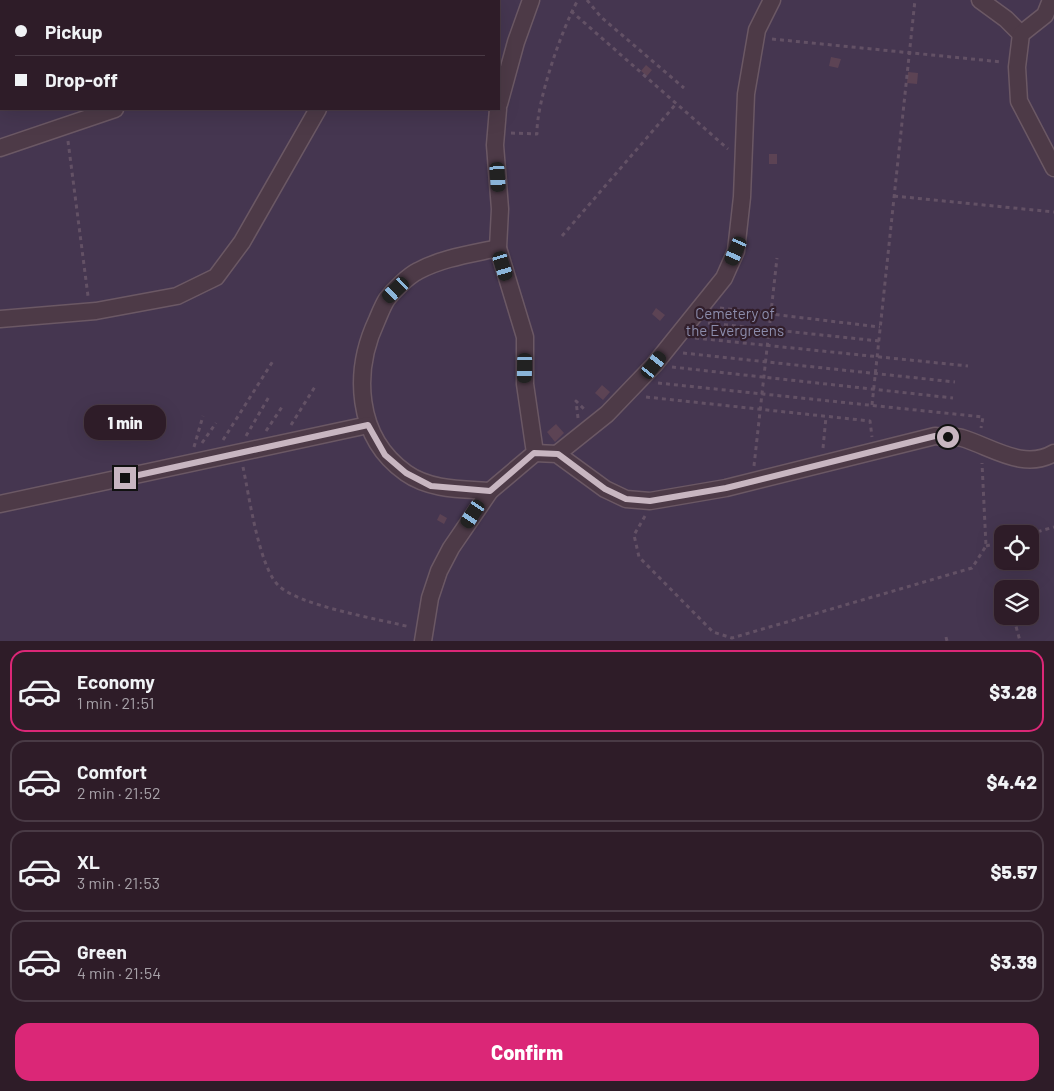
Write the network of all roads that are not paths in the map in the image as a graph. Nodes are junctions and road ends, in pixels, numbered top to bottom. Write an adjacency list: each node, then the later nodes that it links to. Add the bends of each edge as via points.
1 (532, 0): 6 (lane)
2 (772, 0): 17 (lane, via 757,30 746,94 742,197 736,251 724,278 626,395)
3 (980, 0): 5 (lane)
4 (1051, 0): 5 (lane, via 1045,15)
5 (1021, 34): 11 (lane, via 1017,63 1019,101)
6 (500, 100)
7 (112, 110): 10 (lane)
8 (317, 110): 13 (lane, via 242,242 216,277 177,296 90,312)
9 (498, 110): 12 (lane, via 495,146 500,209)
10 (0, 148)
11 (1054, 168)
12 (498, 248): 14 (lane, via 442,260 416,272 387,300 369,338 362,368 362,401); 15 (lane, via 525,337 525,384)
13 (0, 319)
14 (368, 425): 18 (lane, via 385,455 406,473 431,486); 19 (lane)
15 (534, 453): 17 (lane); 18 (lane)
16 (1054, 453): 17 (lane, via 1047,457 1019,460 960,437 935,436 726,488 650,501 626,499 605,489)
17 (558, 454)
18 (490, 491): 20 (lane, via 439,571 430,598)
19 (0, 504)
20 (424, 636)

